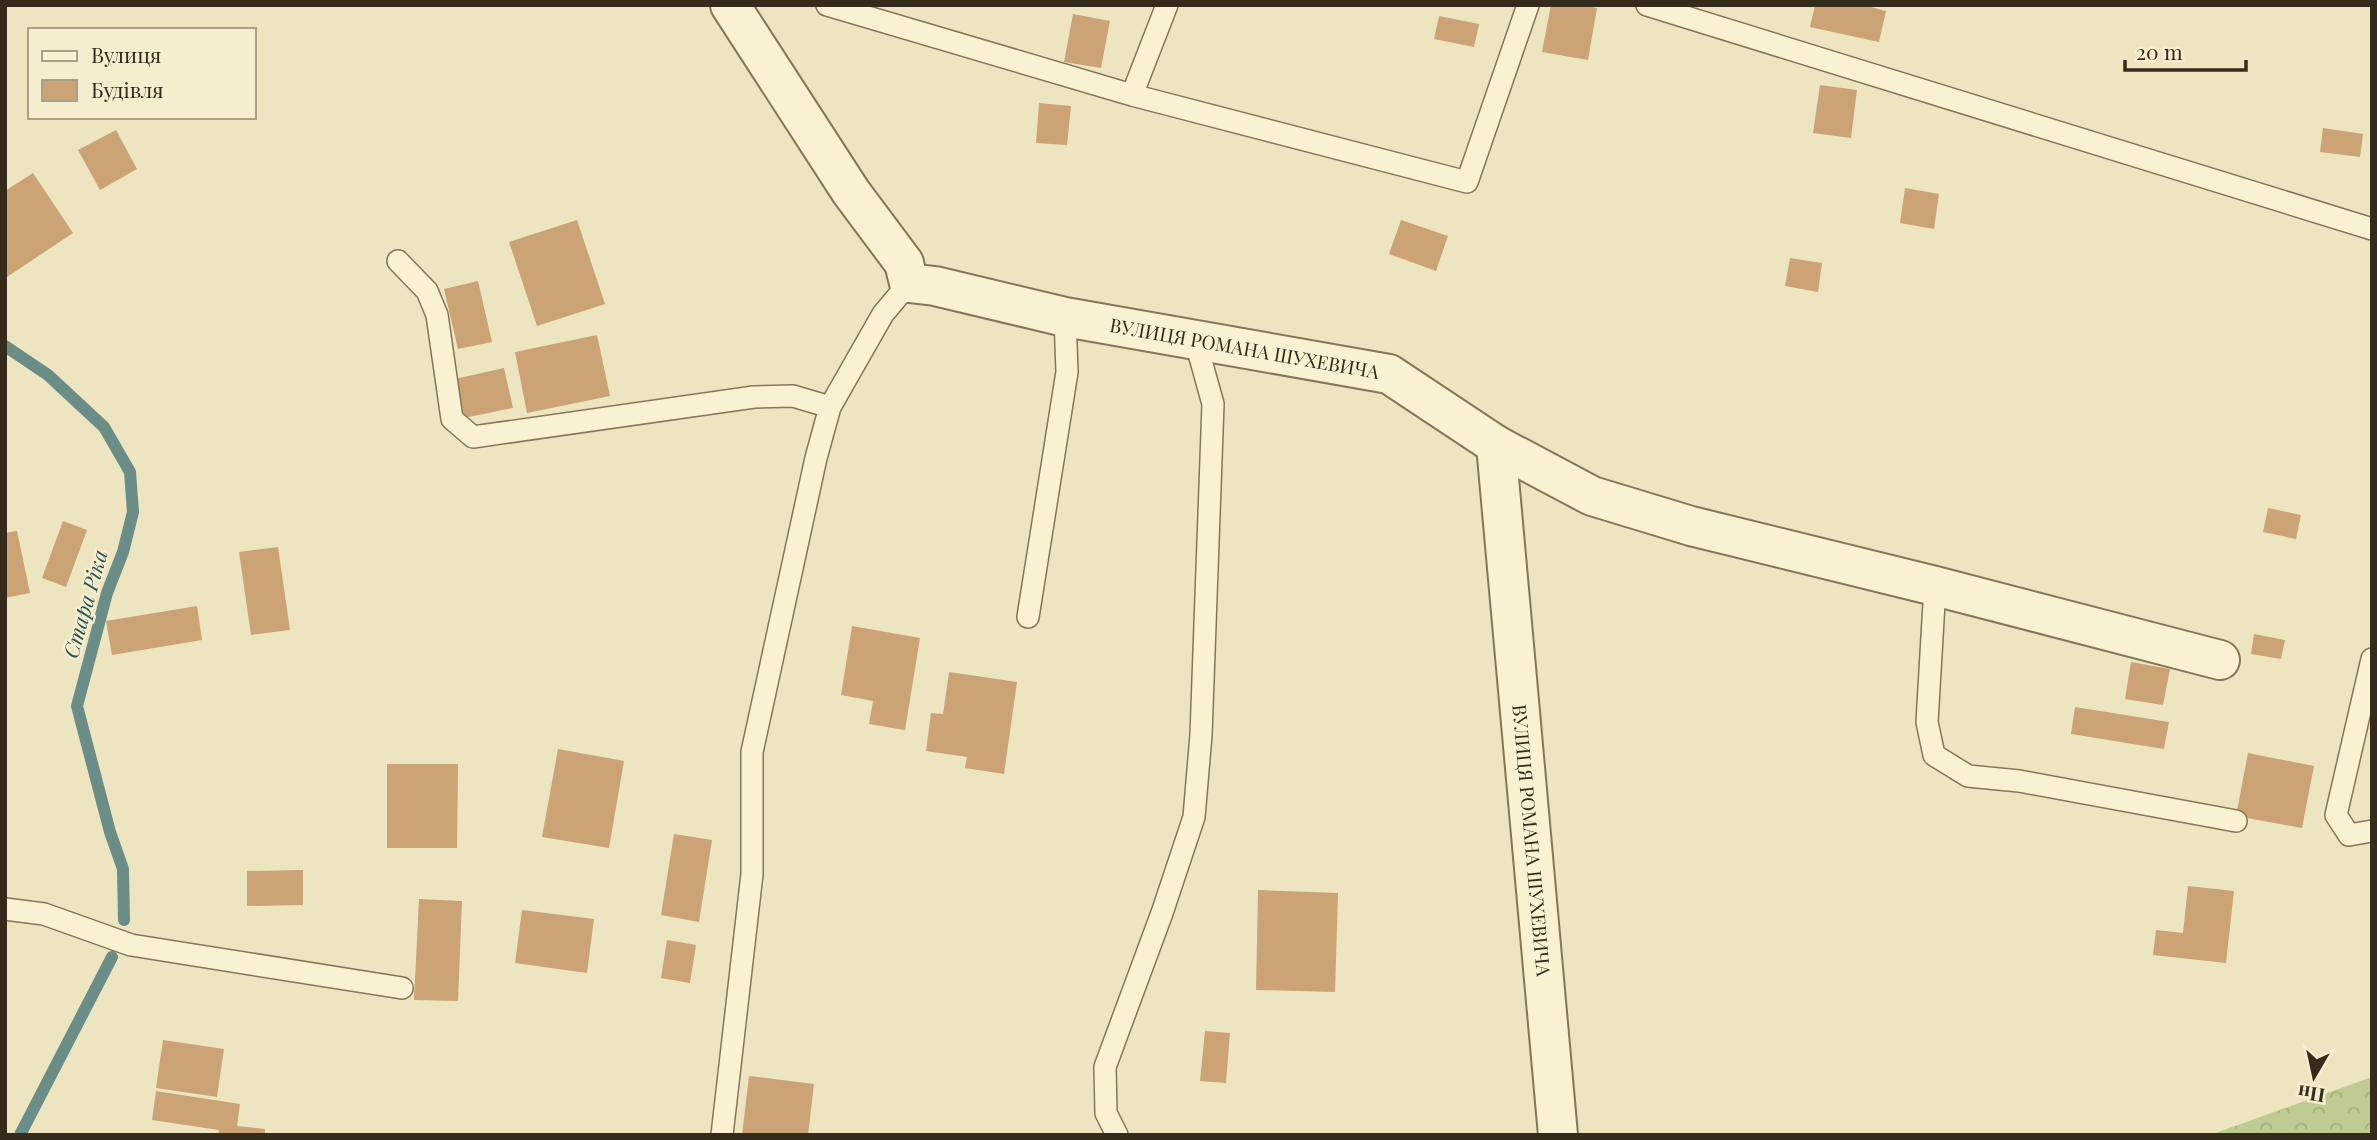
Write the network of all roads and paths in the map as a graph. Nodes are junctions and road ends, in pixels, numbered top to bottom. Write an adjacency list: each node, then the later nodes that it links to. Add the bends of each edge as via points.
1 (827, 5): 6 (lane)
2 (1167, 5): 6 (lane)
3 (1528, 5): 6 (lane, via 1467,182)
4 (1647, 5): 7 (lane)
5 (734, 7): 9 (street, via 851,192 904,263)
6 (1132, 95)
7 (2372, 229)
8 (398, 261): 12 (lane, via 427,291 437,315 452,419 473,437 754,397 793,396)
9 (909, 283): 10 (street, ВУЛИЦЯ РОМАНА ШУХЕВИЧА); 12 (lane, via 883,314)
10 (1065, 317): 11 (street, ВУЛИЦЯ РОМАНА ШУХЕВИЧА); 15 (lane, via 1067,372)
11 (1195, 339): 13 (street, ВУЛИЦЯ РОМАНА ШУХЕВИЧА, via 1389,374); 23 (lane, via 1213,404 1194,817 1105,1067 1107,1113)
12 (830, 407): 22 (lane, via 752,752 752,874)
13 (1496, 445): 14 (street, via 1592,496 1691,526); 24 (street, ВУЛИЦЯ РОМАНА ШУХЕВИЧА)
14 (1935, 586): 17 (street); 18 (lane, via 1927,722 1934,755 1968,776 2020,780)
15 (1028, 617)
16 (2372, 659): 19 (lane, via 2336,815 2349,835)
17 (2220, 660)
18 (2236, 821)
19 (2372, 831)
20 (5, 909): 21 (lane, via 44,914 131,945)
21 (402, 988)
22 (722, 1135)
23 (1117, 1135)
24 (1558, 1135)

